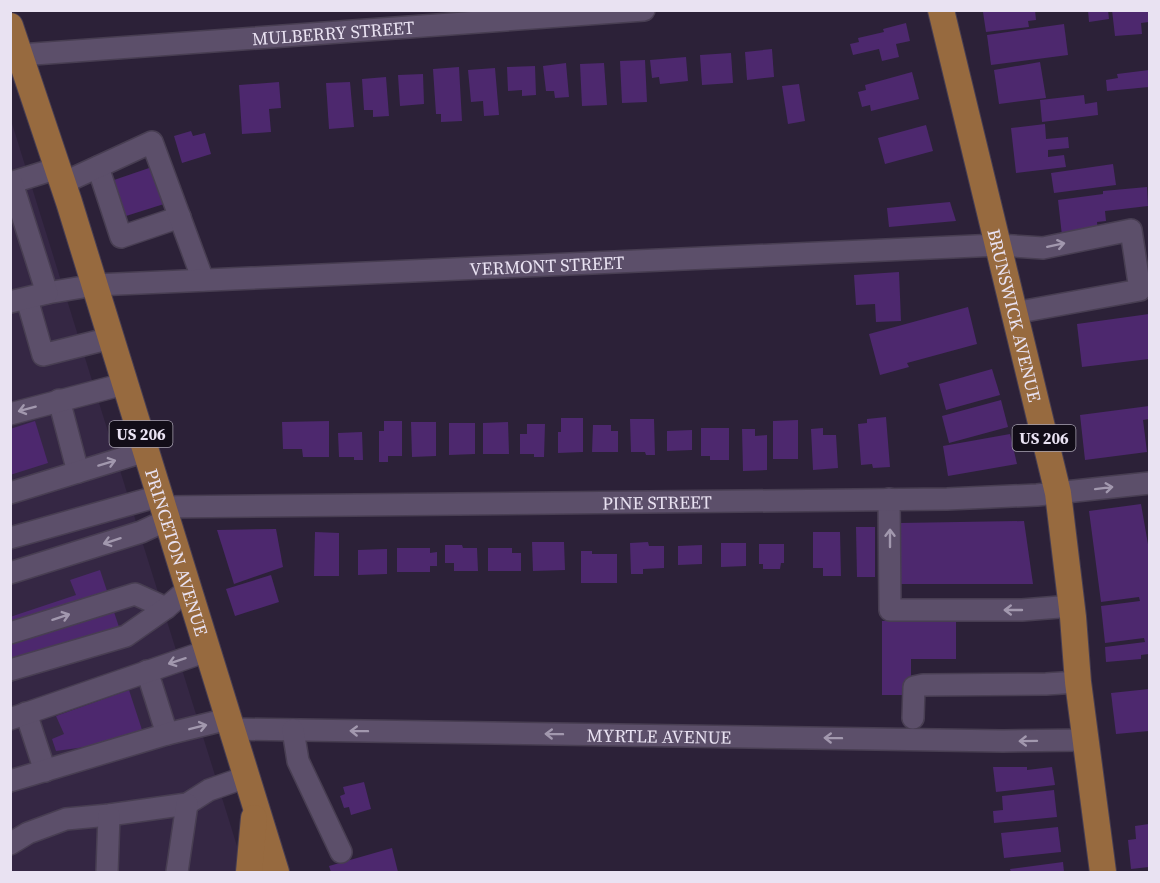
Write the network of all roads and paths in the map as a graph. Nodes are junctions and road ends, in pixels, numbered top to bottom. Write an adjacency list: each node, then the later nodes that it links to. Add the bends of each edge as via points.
1 (644, 10): 3 (street, MULBERRY STREET)
2 (941, 10): 10 (main road, BRUNSWICK AVENUE / US 206)
3 (434, 18): 5 (street, MULBERRY STREET)
4 (10, 26): 5 (main road, PRINCETON AVENUE / US 206)
5 (20, 56): 7 (main road, PRINCETON AVENUE / US 206)
6 (98, 167): 7 (street); 9 (street, via 121,237); 9 (street, via 152,142)
7 (60, 175): 8 (street); 12 (main road, PRINCETON AVENUE / US 206)
8 (11, 183): 13 (street)
9 (180, 217): 11 (street)
10 (998, 244): 11 (street, VERMONT STREET); 14 (main road, BRUNSWICK AVENUE / US 206); 14 (street, VERMONT STREET, one-way to 14, via 1043,248 1131,230 1140,290)
11 (203, 280): 12 (street, VERMONT STREET)
12 (94, 285): 13 (street, VERMONT STREET); 15 (main road, PRINCETON AVENUE / US 206)
13 (28, 298): 15 (street, via 43,355)
14 (1014, 313): 23 (main road, BRUNSWICK AVENUE / US 206)
15 (111, 338): 16 (main road, PRINCETON AVENUE / US 206)
16 (124, 384): 17 (street); 19 (main road, PRINCETON AVENUE / US 206)
17 (59, 400): 18 (street, one-way to 18); 20 (street)
18 (10, 414)
19 (146, 451): 20 (street, one-way to 19); 25 (main road, PRINCETON AVENUE / US 206)
20 (78, 472): 22 (street)
21 (1149, 483): 23 (street, PINE STREET, one-way to 21)
22 (10, 493)
23 (1058, 493): 24 (street, PINE STREET); 29 (main road, BRUNSWICK AVENUE / US 206)
24 (890, 499): 25 (street, PINE STREET); 29 (street, one-way to 24, via 890,610)
25 (163, 508): 26 (street); 27 (street, one-way to 27, via 141,532); 28 (main road, PRINCETON AVENUE / US 206)
26 (10, 538)
27 (10, 573)
28 (188, 589): 30 (street); 32 (main road, PRINCETON AVENUE / US 206)
29 (1072, 606): 35 (main road, BRUNSWICK AVENUE / US 206)
30 (166, 608): 31 (street, one-way to 30, via 135,594); 33 (street, via 126,636)
31 (10, 633)
32 (207, 651): 34 (street, one-way to 34); 38 (main road, PRINCETON AVENUE / US 206)
33 (10, 670)
34 (147, 671): 36 (street); 40 (street)
35 (1078, 682): 37 (street, via 923,685 914,687); 41 (main road, BRUNSWICK AVENUE / US 206)
36 (18, 716): 42 (street)
37 (913, 718)
38 (230, 724): 39 (street, MYRTLE AVENUE); 40 (street, MYRTLE AVENUE, one-way to 38); 43 (main road, PRINCETON AVENUE / US 206)
39 (293, 730): 41 (street, MYRTLE AVENUE, one-way to 39); 49 (street, via 298,761)
40 (167, 734): 42 (street, MYRTLE AVENUE)
41 (1087, 740): 54 (main road, BRUNSWICK AVENUE / US 206)
42 (45, 771): 44 (street, MYRTLE AVENUE)
43 (246, 777): 45 (street, via 209,790); 46 (main road, PRINCETON AVENUE / US 206)
44 (10, 782)
45 (187, 804): 47 (street); 51 (street)
46 (255, 805): 52 (main road); 53 (main road, PRINCETON AVENUE / US 206)
47 (109, 815): 48 (street, via 66,819); 50 (street)
48 (10, 844)
49 (341, 852)
50 (107, 873)
51 (177, 873)
52 (249, 873)
53 (276, 873)
54 (1102, 873)

